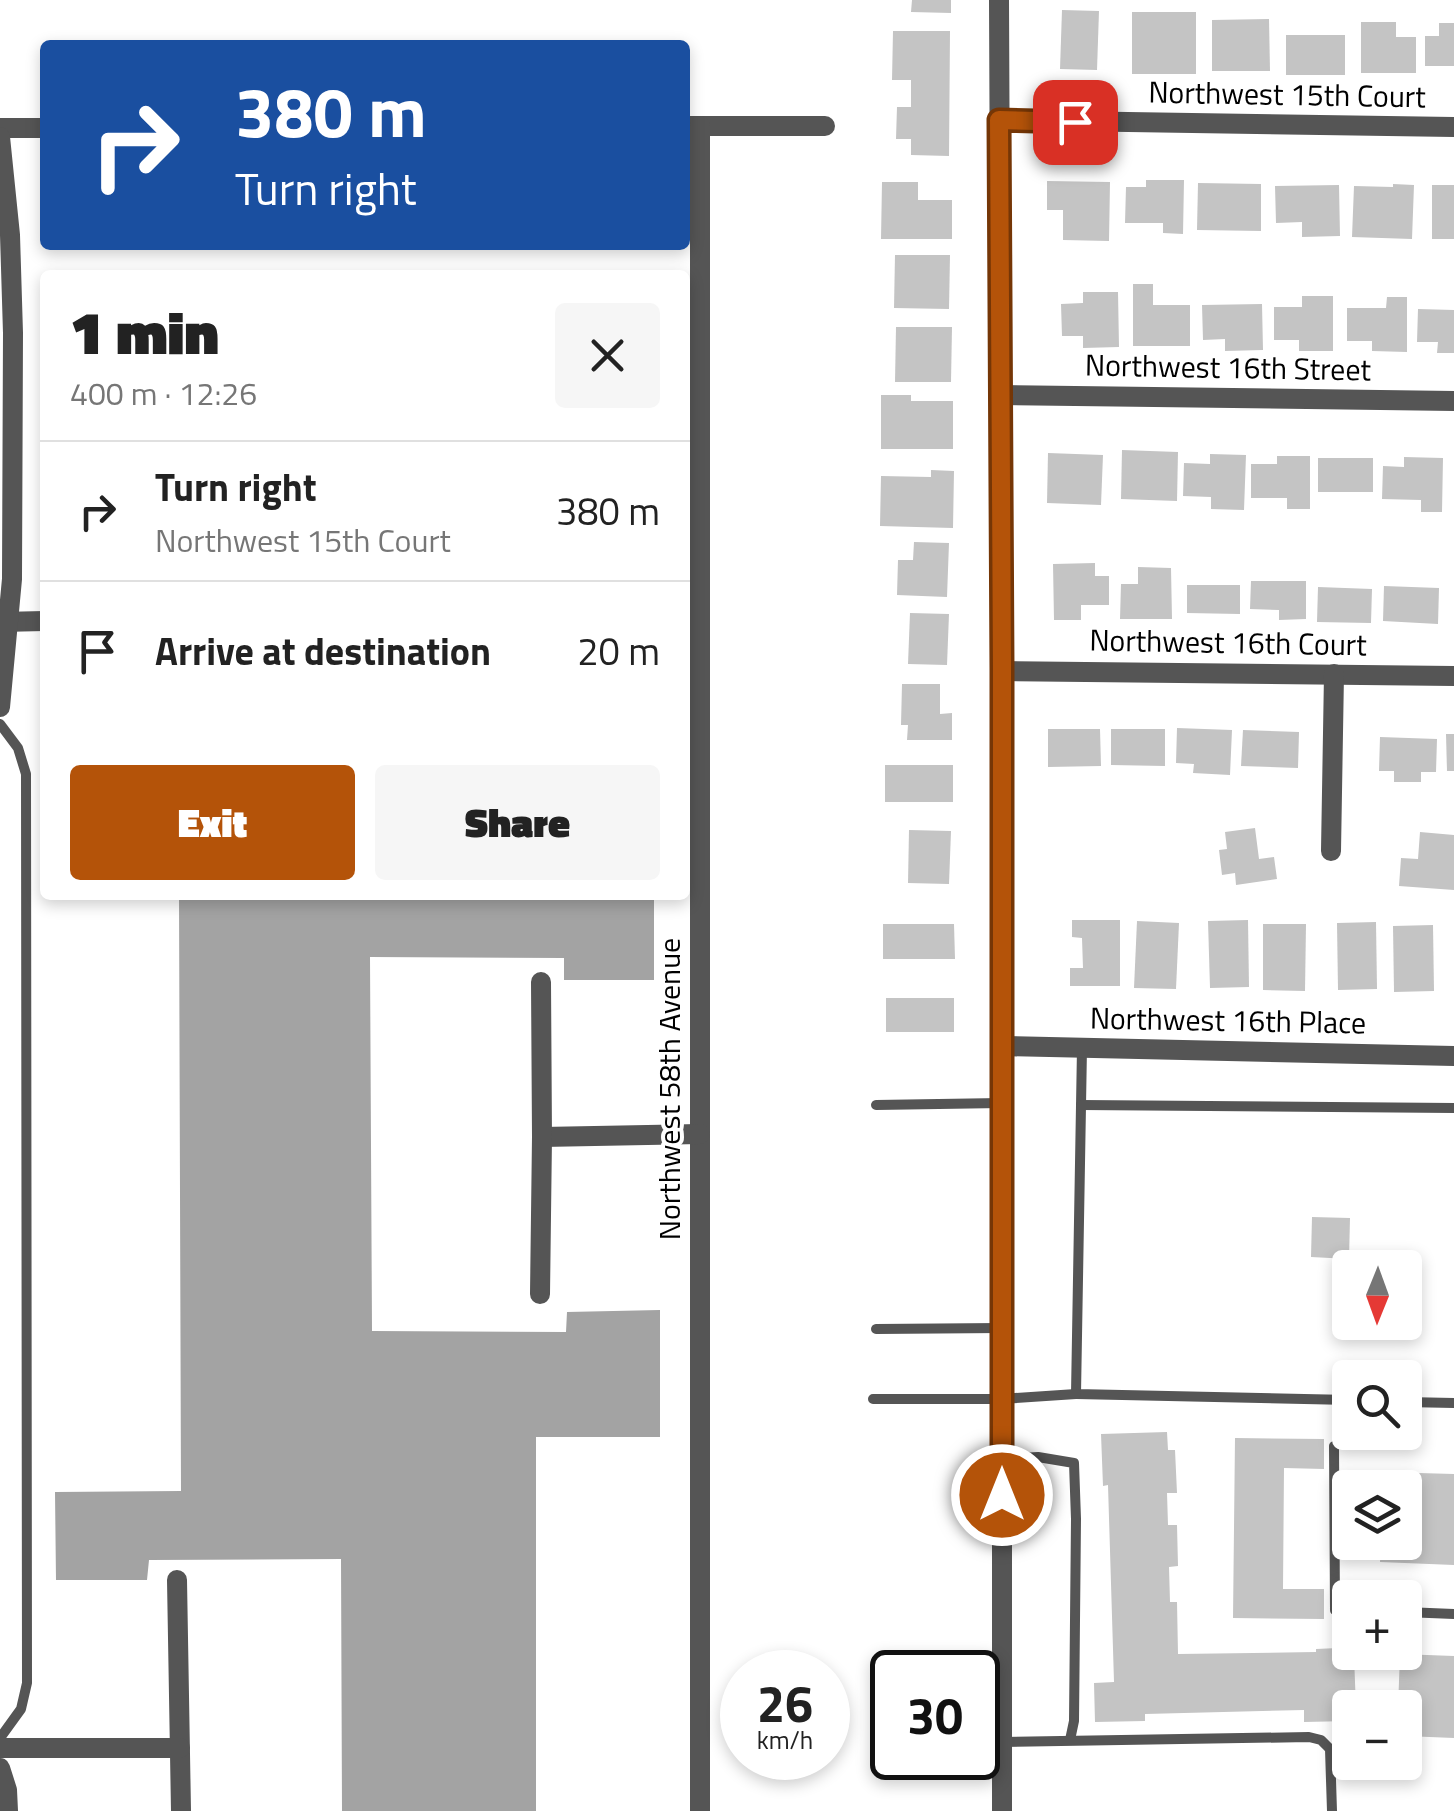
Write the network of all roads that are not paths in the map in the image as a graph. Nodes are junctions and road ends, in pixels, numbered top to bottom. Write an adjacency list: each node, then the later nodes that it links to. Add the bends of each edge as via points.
1 (999, 0): 2 (street)
2 (999, 120): 5 (street, Northwest 15th Court); 9 (street)
3 (692, 126): 4 (street); 27 (street, Northwest 58th Avenue)
4 (825, 126)
5 (1454, 127)
6 (0, 128): 7 (street)
7 (40, 128)
8 (0, 137): 12 (street, via 13,285)
9 (1000, 395): 10 (street, Northwest 16th Street); 13 (street)
10 (1454, 400)
11 (40, 620): 12 (street)
12 (4, 622): 16 (street)
13 (1002, 671): 14 (street, Northwest 16th Court); 20 (street)
14 (1334, 674): 15 (street, Northwest 16th Court); 18 (street)
15 (1454, 676)
16 (0, 707)
17 (0, 724): 44 (lane, via 26,774 28,1683 21,1709)
18 (1331, 850)
19 (542, 982): 28 (street)
20 (1001, 1046): 21 (street, Northwest 16th Place); 23 (street)
21 (1082, 1048): 22 (street, Northwest 16th Place); 25 (lane)
22 (1454, 1056)
23 (1001, 1102): 24 (lane); 30 (street)
24 (876, 1105)
25 (1081, 1105): 26 (lane); 32 (lane)
26 (1454, 1108)
27 (700, 1134): 28 (street); 52 (street, Northwest 58th Avenue)
28 (542, 1137): 29 (street)
29 (540, 1294)
30 (1001, 1328): 31 (lane); 34 (street)
31 (876, 1329)
32 (1076, 1394): 34 (lane); 35 (lane)
33 (873, 1399): 34 (lane)
34 (1002, 1400): 39 (street)
35 (1332, 1400)
36 (1422, 1402): 37 (lane)
37 (1454, 1403)
38 (1334, 1450): 41 (lane)
39 (1002, 1460): 45 (lane, via 1074,1463); 46 (street)
40 (177, 1580): 48 (street)
41 (1335, 1580)
42 (1422, 1613): 43 (lane)
43 (1454, 1614)
44 (0, 1738)
45 (1070, 1740): 46 (lane); 54 (lane, via 1321,1740 1330,1749)
46 (1002, 1742): 53 (street)
47 (0, 1748): 48 (street)
48 (180, 1748): 51 (street)
49 (0, 1768): 50 (street)
50 (8, 1811)
51 (181, 1811)
52 (700, 1811)
53 (1002, 1811)
54 (1332, 1811)

